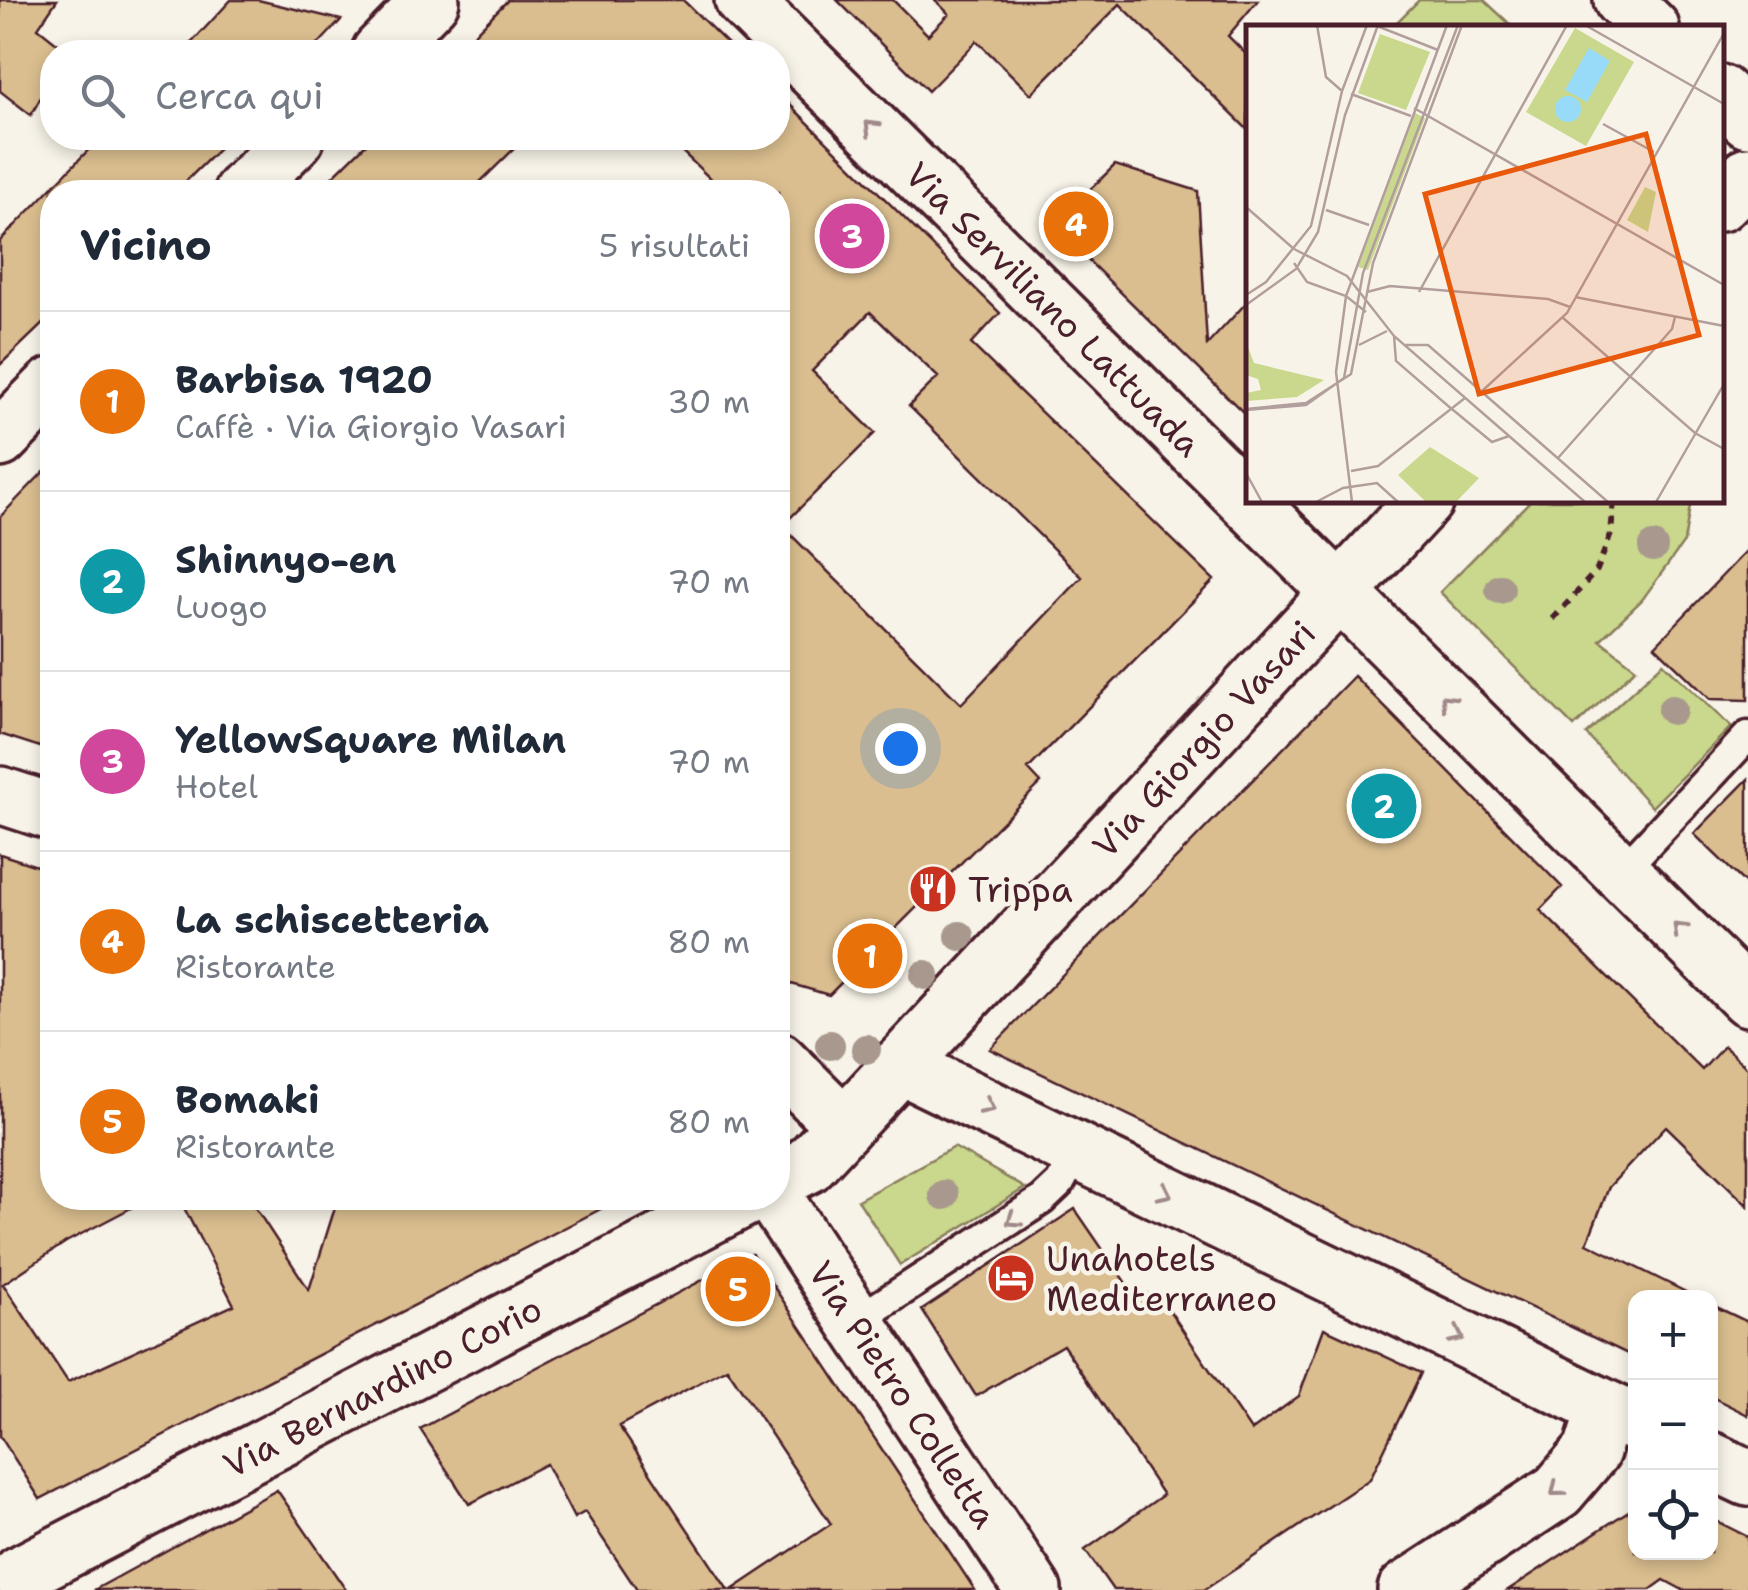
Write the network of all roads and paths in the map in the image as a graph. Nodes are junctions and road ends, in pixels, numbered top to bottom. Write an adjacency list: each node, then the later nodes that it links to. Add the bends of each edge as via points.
1 (431, 0): 5 (street)
2 (743, 0): 6 (street, Via Serviliano Lattuada, one-way to 2)
3 (1622, 0): 4 (street)
4 (1648, 25)
5 (392, 40)
6 (783, 40)
7 (790, 47): 16 (street, Via Serviliano Lattuada, one-way to 7)
8 (1723, 96): 9 (street)
9 (1748, 119)
10 (284, 150): 12 (street)
11 (1748, 175): 13 (street)
12 (254, 180)
13 (1723, 199)
14 (40, 398): 15 (street)
15 (0, 439)
16 (1246, 501)
17 (1247, 502): 20 (street, Via Serviliano Lattuada, one-way to 17)
18 (1422, 502): 20 (street, Via Giorgio Vasari)
19 (1614, 502): 21 (path, via 1597,570)
20 (1337, 592): 25 (street, Via Serviliano Lattuada, one-way to 20); 27 (street, Via Giorgio Vasari)
21 (1553, 619)
22 (1748, 736): 25 (lane)
23 (0, 795): 24 (street)
24 (40, 808)
25 (1621, 872): 26 (street, Via Serviliano Lattuada, one-way to 25)
26 (1748, 998)
27 (900, 1065): 29 (street, one-way to 29); 30 (street)
28 (790, 1116): 30 (street, Via Pietro Colletta)
29 (1078, 1150): 32 (lane, one-way to 32, via 1060,1184 1042,1200); 33 (street, one-way to 33)
30 (801, 1167): 32 (street, Via Pietro Colletta)
31 (721, 1210): 36 (street, Via Bernardino Corio)
32 (856, 1321): 37 (street, Via Pietro Colletta)
33 (1620, 1416): 38 (street, one-way to 38, via 1558,1491)
34 (1718, 1464): 35 (street)
35 (1748, 1478)
36 (17, 1569)
37 (1032, 1590)
38 (1406, 1590)

